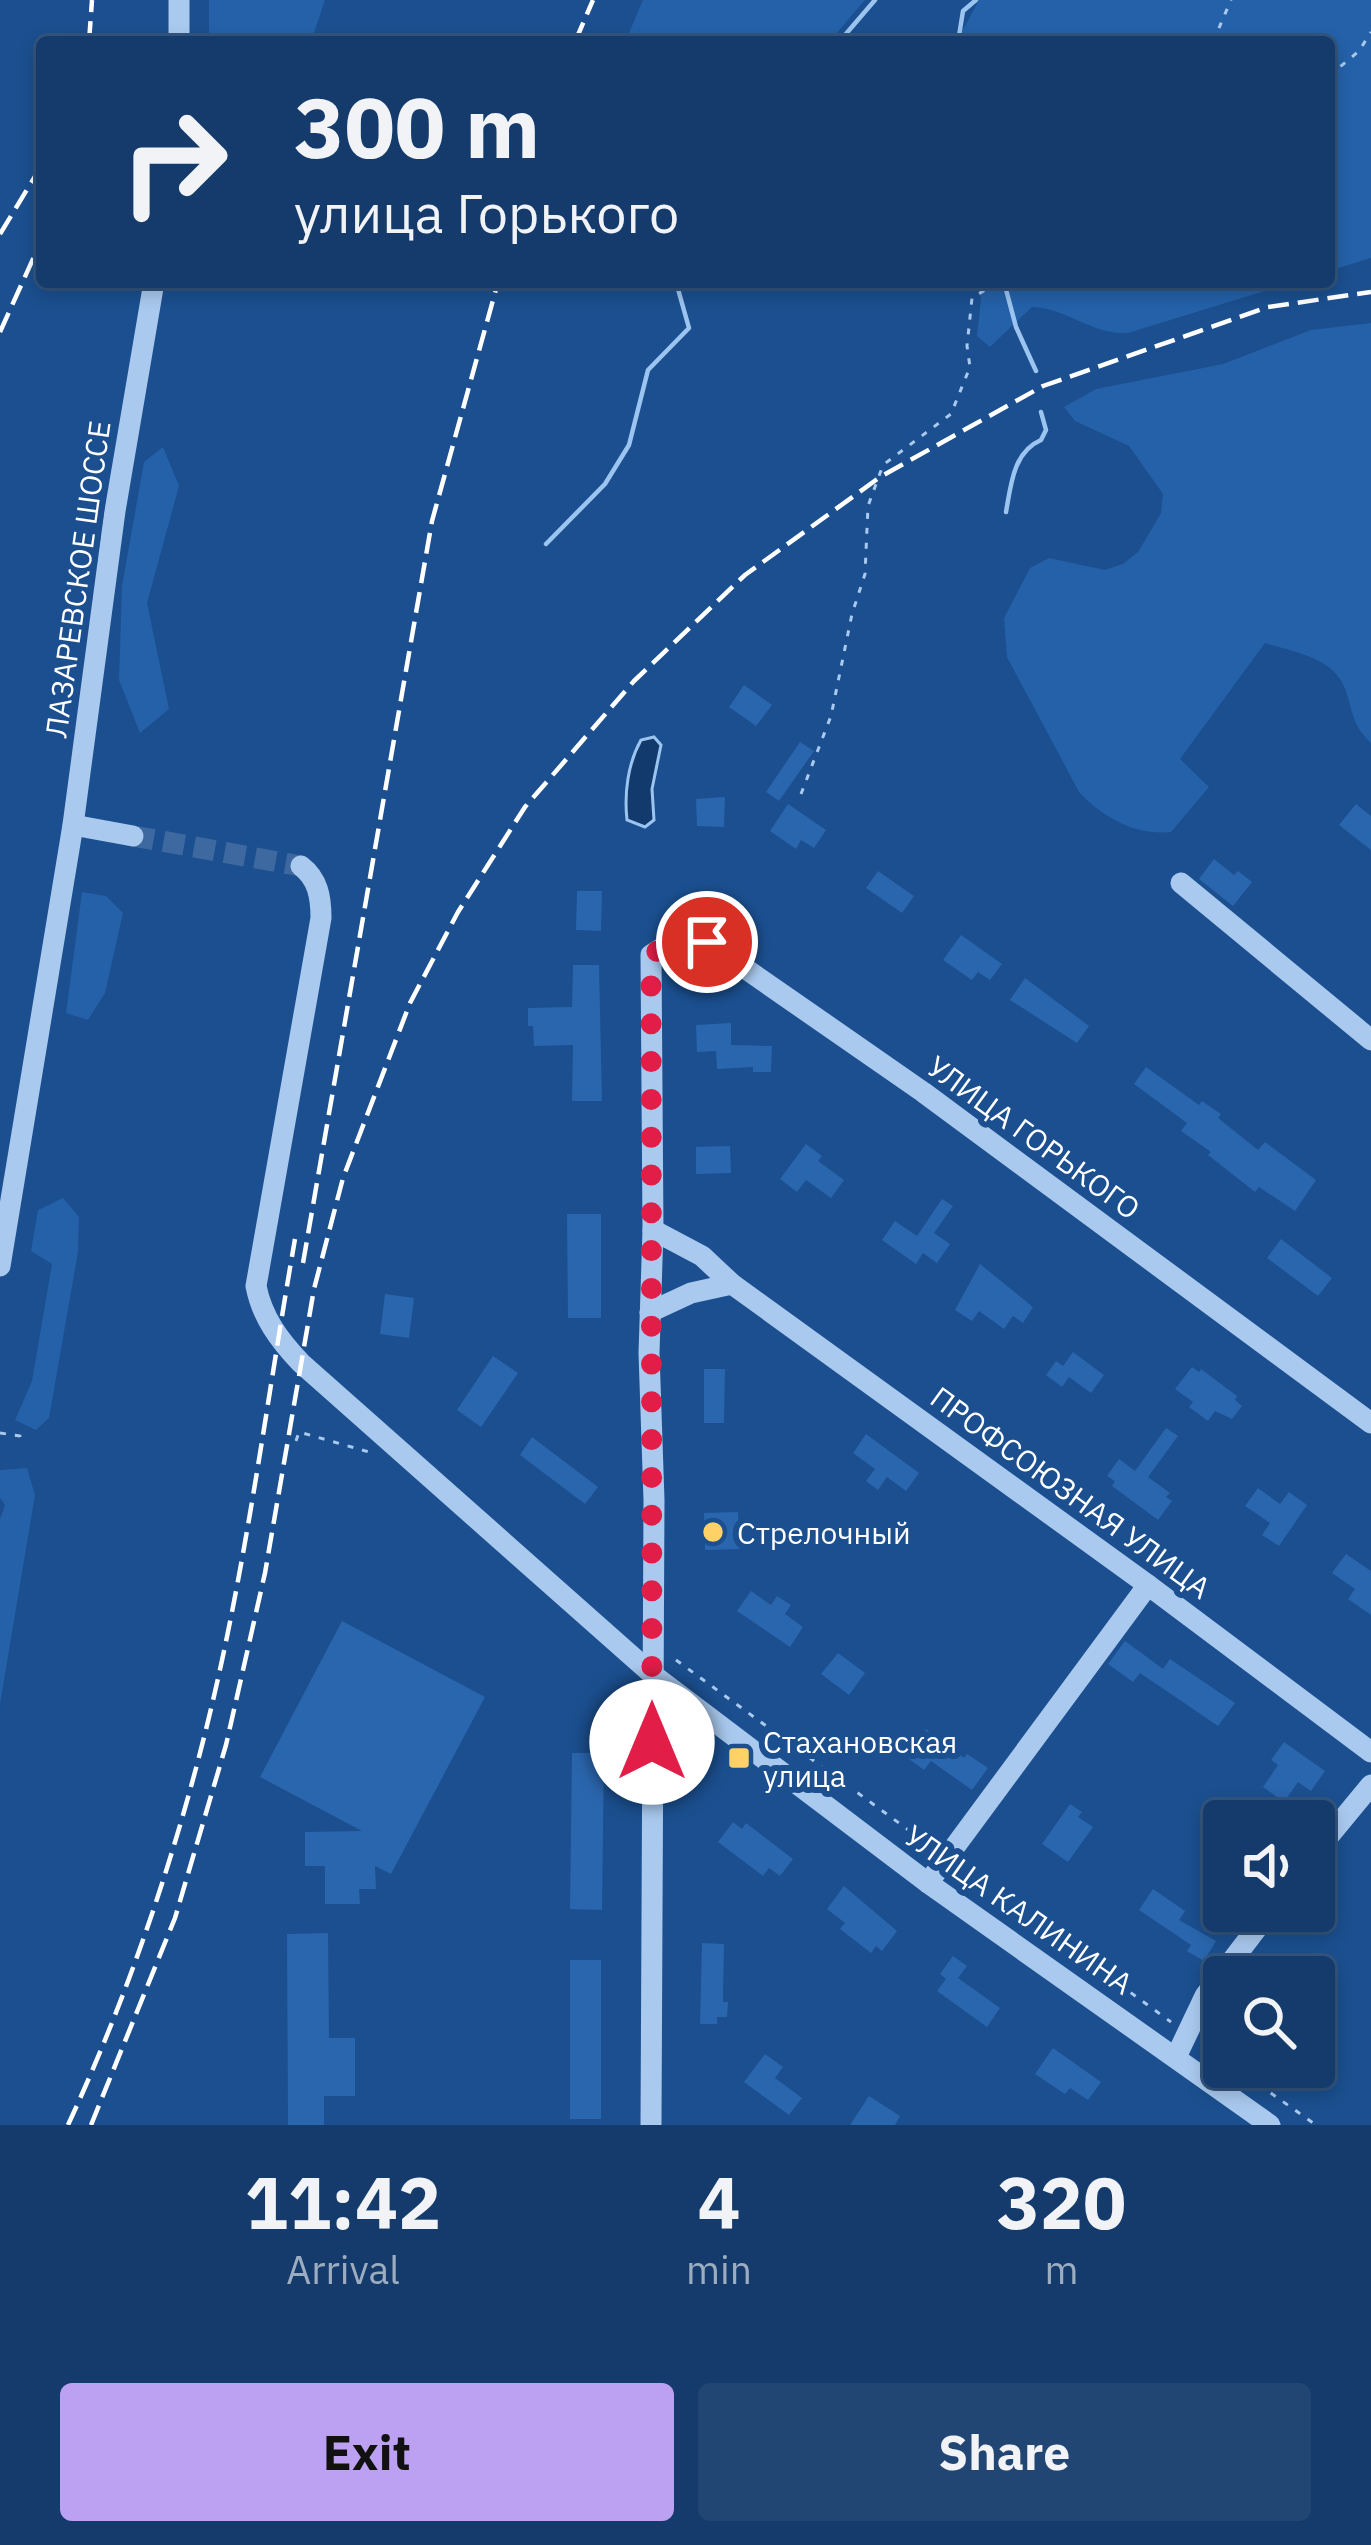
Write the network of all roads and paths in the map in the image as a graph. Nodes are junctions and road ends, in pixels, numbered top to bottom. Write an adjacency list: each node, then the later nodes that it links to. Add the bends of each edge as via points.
1 (179, 0): 4 (street)
2 (1231, 0): 5 (path)
3 (1371, 32): 6 (path)
4 (179, 36)
5 (1216, 36)
6 (1335, 71)
7 (153, 288): 10 (street, ЛАЗАРЕВСКОЕ ШОССЕ)
8 (988, 288): 9 (path, via 972,298 970,367 951,414 883,465 868,506 865,574 831,716)
9 (801, 794)
10 (73, 825): 11 (street); 16 (street, ЛАЗАРЕВСКОЕ ШОССЕ)
11 (134, 836)
12 (301, 866): 25 (street, УЛИЦА КАЛИНИНА, via 312,874 320,918 256,1286 260,1309 301,1363)
13 (1181, 883): 14 (street)
14 (1371, 1040)
15 (652, 1230): 17 (street, ПРОФСОЮЗНАЯ УЛИЦА, via 702,1256); 18 (street); 19 (street, УЛИЦА ГОРЬКОГО, via 651,955 691,935 923,1092)
16 (0, 1266)
17 (732, 1284): 18 (street); 24 (street, ПРОФСОЮЗНАЯ УЛИЦА)
18 (650, 1312): 25 (street)
19 (1371, 1423)
20 (0, 1433): 22 (path, via 20,1436)
21 (296, 1441): 23 (path, via 298,1432)
22 (18, 1445)
23 (370, 1452)
24 (1148, 1585): 26 (street, ПРОФСОЮЗНАЯ УЛИЦА); 29 (street)
25 (652, 1674): 29 (street, УЛИЦА КАЛИНИНА); 33 (street)
26 (1371, 1752)
27 (1371, 1785): 28 (street)
28 (1335, 1829)
29 (928, 1883): 31 (street, УЛИЦА КАЛИНИНА)
30 (1254, 1932): 31 (street, via 1205,1996)
31 (1176, 2057): 34 (street, УЛИЦА КАЛИНИНА)
32 (1264, 2088): 35 (path)
33 (657, 2124)
34 (1270, 2125)
35 (1316, 2125)

